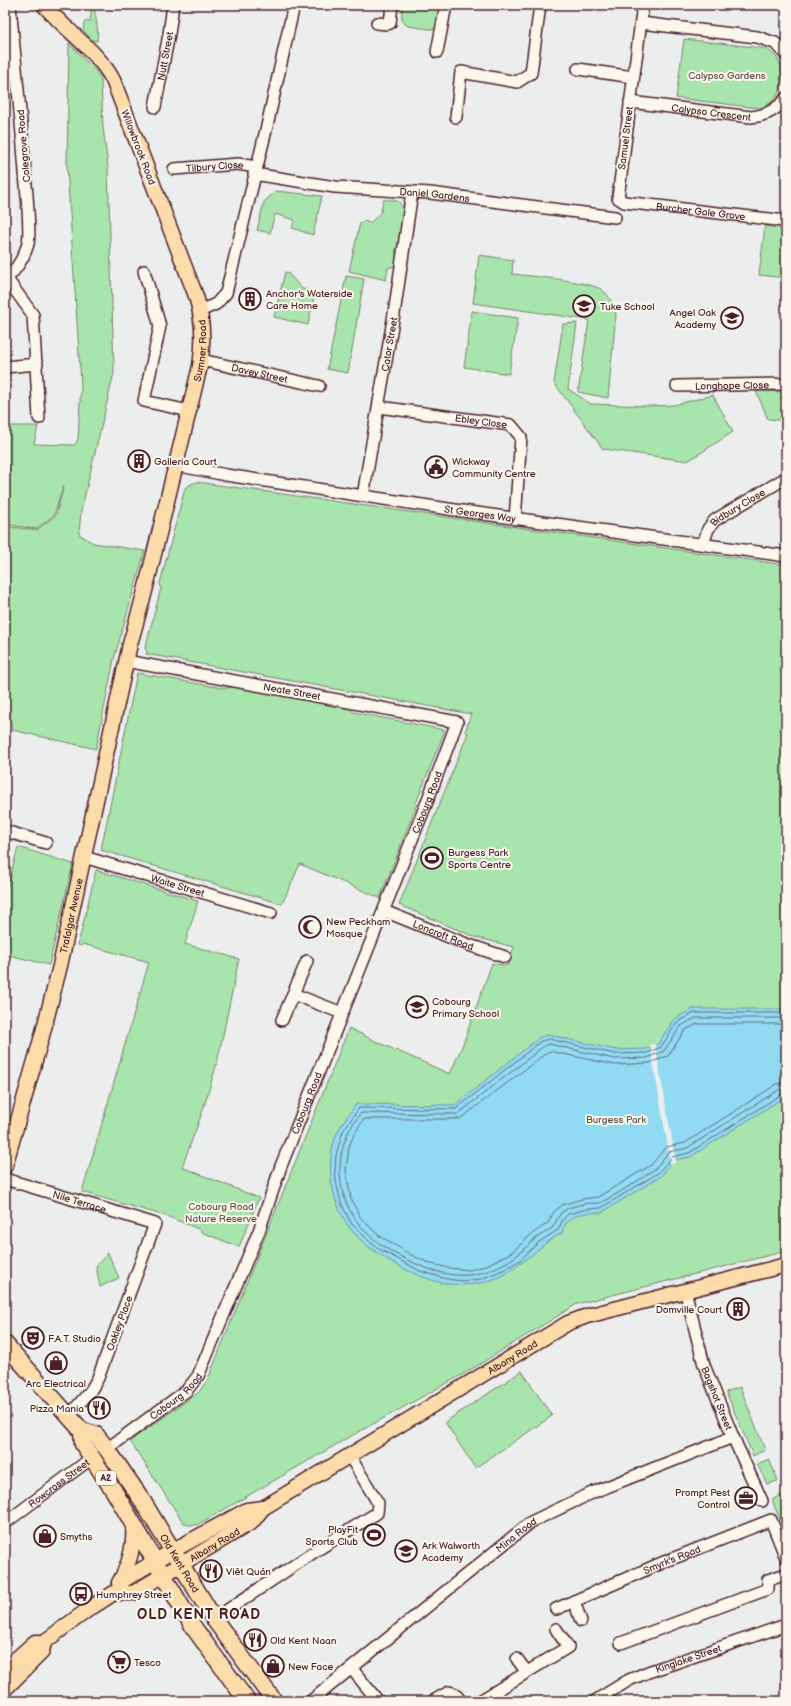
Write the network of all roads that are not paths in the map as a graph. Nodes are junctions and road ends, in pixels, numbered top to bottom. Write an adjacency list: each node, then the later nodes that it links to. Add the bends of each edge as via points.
1 (10, 5): 26 (street, Colegrove Road, via 23,147 28,244 16,269)
2 (44, 5): 27 (main road, Willowbrook Road, via 106,67 118,91)
3 (173, 5): 17 (street, Nutt Street)
4 (294, 5): 20 (street, Sumner Road)
5 (392, 5): 9 (street, via 390,22)
6 (446, 5): 11 (street)
7 (540, 5): 18 (street, via 531,74 517,82 461,72)
8 (643, 5): 10 (street, Samuel Street)
9 (377, 23)
10 (641, 23): 12 (street, via 757,38 775,43); 14 (street, Samuel Street)
11 (437, 52)
12 (786, 55)
13 (578, 70): 14 (street)
14 (633, 77): 16 (street, Samuel Street)
15 (786, 98): 16 (street, Calypso Crescent, via 769,113 751,117)
16 (630, 102): 22 (street, Samuel Street)
17 (155, 107)
18 (456, 117)
19 (174, 169): 20 (street, Tilbury Close, via 238,164)
20 (255, 171): 21 (street, Daniel Gardens, via 335,187); 27 (street, Sumner Road, via 226,293 216,304)
21 (412, 192): 23 (street, Daniel Gardens); 34 (street, Cator Street)
22 (618, 198): 24 (street, Burcher Gale Grove, via 624,202)
23 (615, 218)
24 (786, 221)
25 (144, 271): 35 (street, via 160,326 144,400)
26 (6, 279): 29 (street, via 33,315)
27 (200, 310): 28 (main road, Sumner Road, via 203,336)
28 (201, 360): 32 (street, Davey Street); 35 (main road, Sumner Road)
29 (37, 364): 30 (street); 36 (street)
30 (5, 367)
31 (786, 384): 33 (street, Longhope Close)
32 (319, 386)
33 (677, 386)
34 (379, 407): 39 (street, Cator Street); 40 (street, Ebley Close, via 511,426 521,436)
35 (189, 411): 37 (main road, Sumner Road)
36 (39, 418)
37 (175, 465): 39 (street, St Georges Way); 43 (main road, Sumner Road)
38 (784, 480): 41 (street, Bidbury Close, via 715,520 708,529)
39 (363, 496): 40 (street, St Georges Way)
40 (515, 519): 41 (street, St Georges Way)
41 (703, 544): 42 (street, St Georges Way)
42 (786, 556)
43 (126, 661): 44 (street, Neate Street); 47 (main road, Trafalgar Avenue)
44 (458, 722): 48 (street, Cobourg Road)
45 (5, 831): 46 (street)
46 (46, 843)
47 (84, 857): 49 (street, Waite Street); 55 (main road, Trafalgar Avenue, via 42,1036)
48 (384, 910): 50 (street, Loncroft Road, via 469,946); 53 (street, Cobourg Road)
49 (271, 913)
50 (505, 957)
51 (307, 961): 52 (street)
52 (293, 994): 53 (street); 54 (street)
53 (342, 1013): 64 (street, Cobourg Road, via 281,1166 259,1231 198,1376 186,1391)
54 (282, 1020)
55 (5, 1166)
56 (5, 1179): 57 (street, Nile Terrace)
57 (155, 1224): 61 (street, Oakley Place, via 98,1378)
58 (786, 1265): 59 (main road, Albany Road)
59 (685, 1290): 63 (street, Bagshot Street, via 704,1365); 65 (main road, Albany Road, via 578,1318)
60 (5, 1344): 61 (highway, Old Kent Road / A2)
61 (69, 1416): 62 (highway, Old Kent Road / A2)
62 (82, 1431): 64 (highway, Old Kent Road / A2, via 96,1435); 66 (highway, Old Kent Road / A2, via 83,1444)
63 (733, 1437): 67 (street, Bagshot Street); 84 (street, Mina Road, via 594,1492 531,1522)
64 (107, 1449): 70 (highway, Old Kent Road / A2, via 140,1497)
65 (349, 1455): 70 (main road, Albany Road, via 263,1508 247,1510); 77 (street, via 378,1504 377,1513 316,1550)
66 (93, 1457): 68 (street, Rowcross Street); 69 (highway, Old Kent Road / A2)
67 (762, 1502)
68 (5, 1523)
69 (133, 1525): 72 (highway, Old Kent Road / A2); 74 (main road, via 131,1556)
70 (176, 1558): 72 (main road); 77 (highway, Old Kent Road / A2)
71 (786, 1558): 75 (street, Smyrk's Road, via 771,1520)
72 (158, 1568): 74 (main road, via 133,1593); 88 (highway, Old Kent Road / A2, via 194,1628)
73 (786, 1574): 82 (street, via 768,1580 768,1589)
74 (117, 1588): 81 (main road)
75 (574, 1601): 76 (street, Smyrk's Road); 78 (street)
76 (556, 1608)
77 (214, 1619): 89 (highway, Old Kent Road / A2)
78 (581, 1621)
79 (786, 1625): 95 (street, Kinglake Street, via 648,1672 629,1680)
80 (556, 1629): 86 (street, via 568,1647)
81 (44, 1642): 85 (main road, via 35,1642); 87 (main road, via 42,1652)
82 (621, 1643)
83 (517, 1659): 86 (street)
84 (352, 1669): 90 (street, Mina Road); 91 (street)
85 (5, 1670)
86 (526, 1671): 94 (street)
87 (5, 1689)
88 (247, 1701)
89 (274, 1701)
90 (311, 1701)
91 (378, 1701)
92 (433, 1701): 93 (street, via 449,1692)
93 (461, 1701)
94 (480, 1701)
95 (595, 1701)

